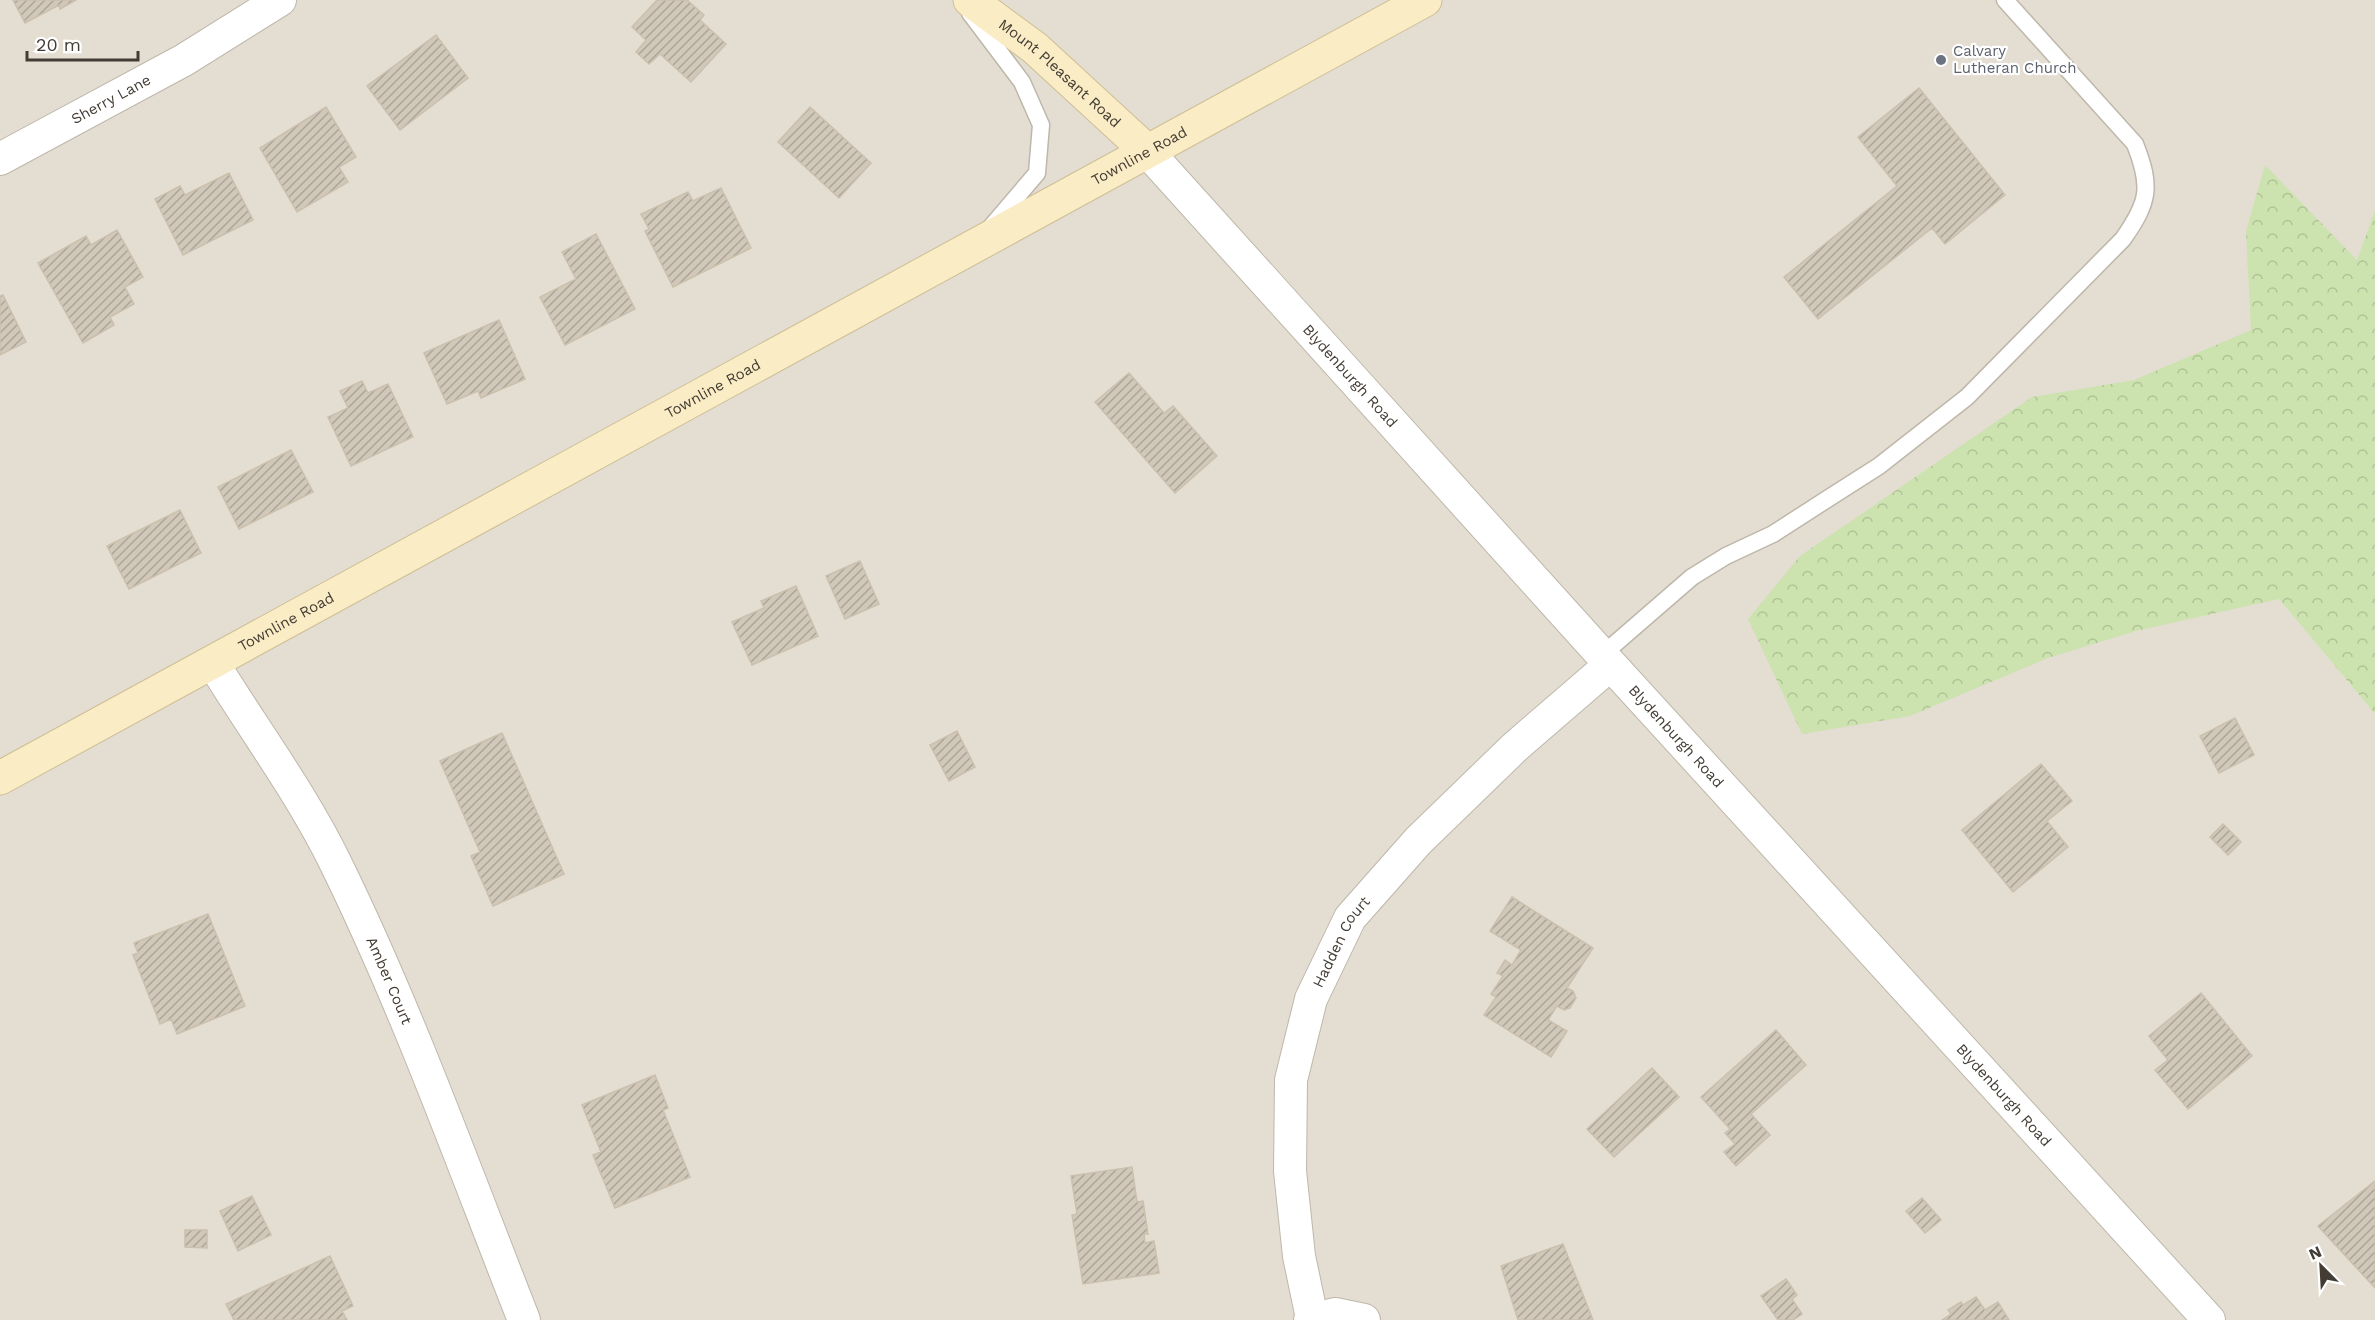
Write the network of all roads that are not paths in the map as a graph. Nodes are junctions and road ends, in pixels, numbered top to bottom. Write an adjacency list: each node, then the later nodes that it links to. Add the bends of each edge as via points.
1 (280, 0): 7 (street, Sherry Lane, via 184,60)
2 (960, 0): 8 (lane, via 1022,82 1041,125 1037,173)
3 (969, 0): 6 (street, Mount Pleasant Road, via 1035,48)
4 (1425, 0): 6 (street, Townline Road)
5 (2005, 0): 9 (lane, via 2135,144 2145,170 2146,195 2140,215 2123,239 1967,398 1833,496 1773,534 1692,577)
6 (1147, 151): 8 (street, Townline Road); 9 (street, Blydenburgh Road)
7 (0, 159)
8 (976, 244): 10 (street, Townline Road)
9 (1606, 660): 12 (street, Hadden Court, via 1418,841 1350,918 1311,999 1291,1080 1290,1171 1299,1256); 15 (street, Blydenburgh Road)
10 (213, 663): 11 (street, Townline Road); 13 (street, Amber Court, via 335,862 392,987)
11 (0, 778)
12 (1311, 1319): 14 (street, Hadden Court, via 1335,1314)
13 (524, 1320)
14 (1364, 1320)
15 (2209, 1320)

